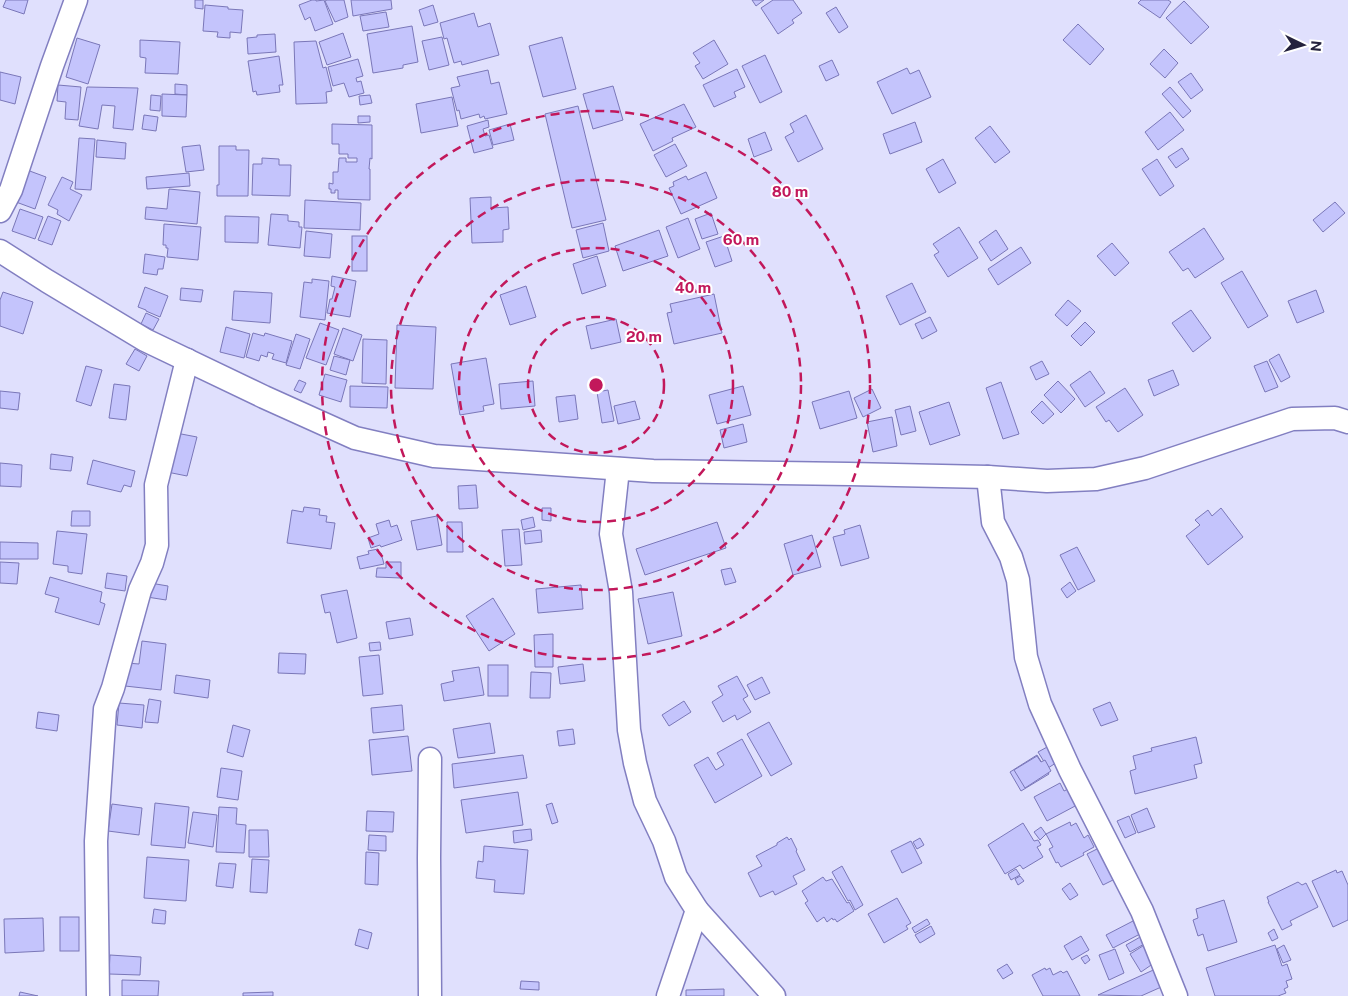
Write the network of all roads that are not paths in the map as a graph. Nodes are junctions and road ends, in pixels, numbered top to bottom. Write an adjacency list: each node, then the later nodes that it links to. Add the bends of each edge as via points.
1 (76, 0): 2 (street, via 11,190)
2 (0, 211)
3 (0, 251): 4 (street, via 146,340)
4 (187, 360): 6 (street, via 355,438 434,456); 10 (street, via 156,485 157,545 140,590 105,709 96,841)
5 (1348, 422): 7 (street, via 1334,418 1292,419 1145,468 1096,479)
6 (618, 469): 7 (street); 9 (street, via 611,534 621,592 629,730 645,801 676,877)
7 (988, 477): 14 (street, via 993,522 1011,557 1018,580 1026,657 1040,704 1142,911)
8 (430, 759): 11 (street)
9 (697, 910): 12 (street); 13 (street)
10 (98, 996)
11 (430, 996)
12 (668, 996)
13 (774, 996)
14 (1176, 996)

